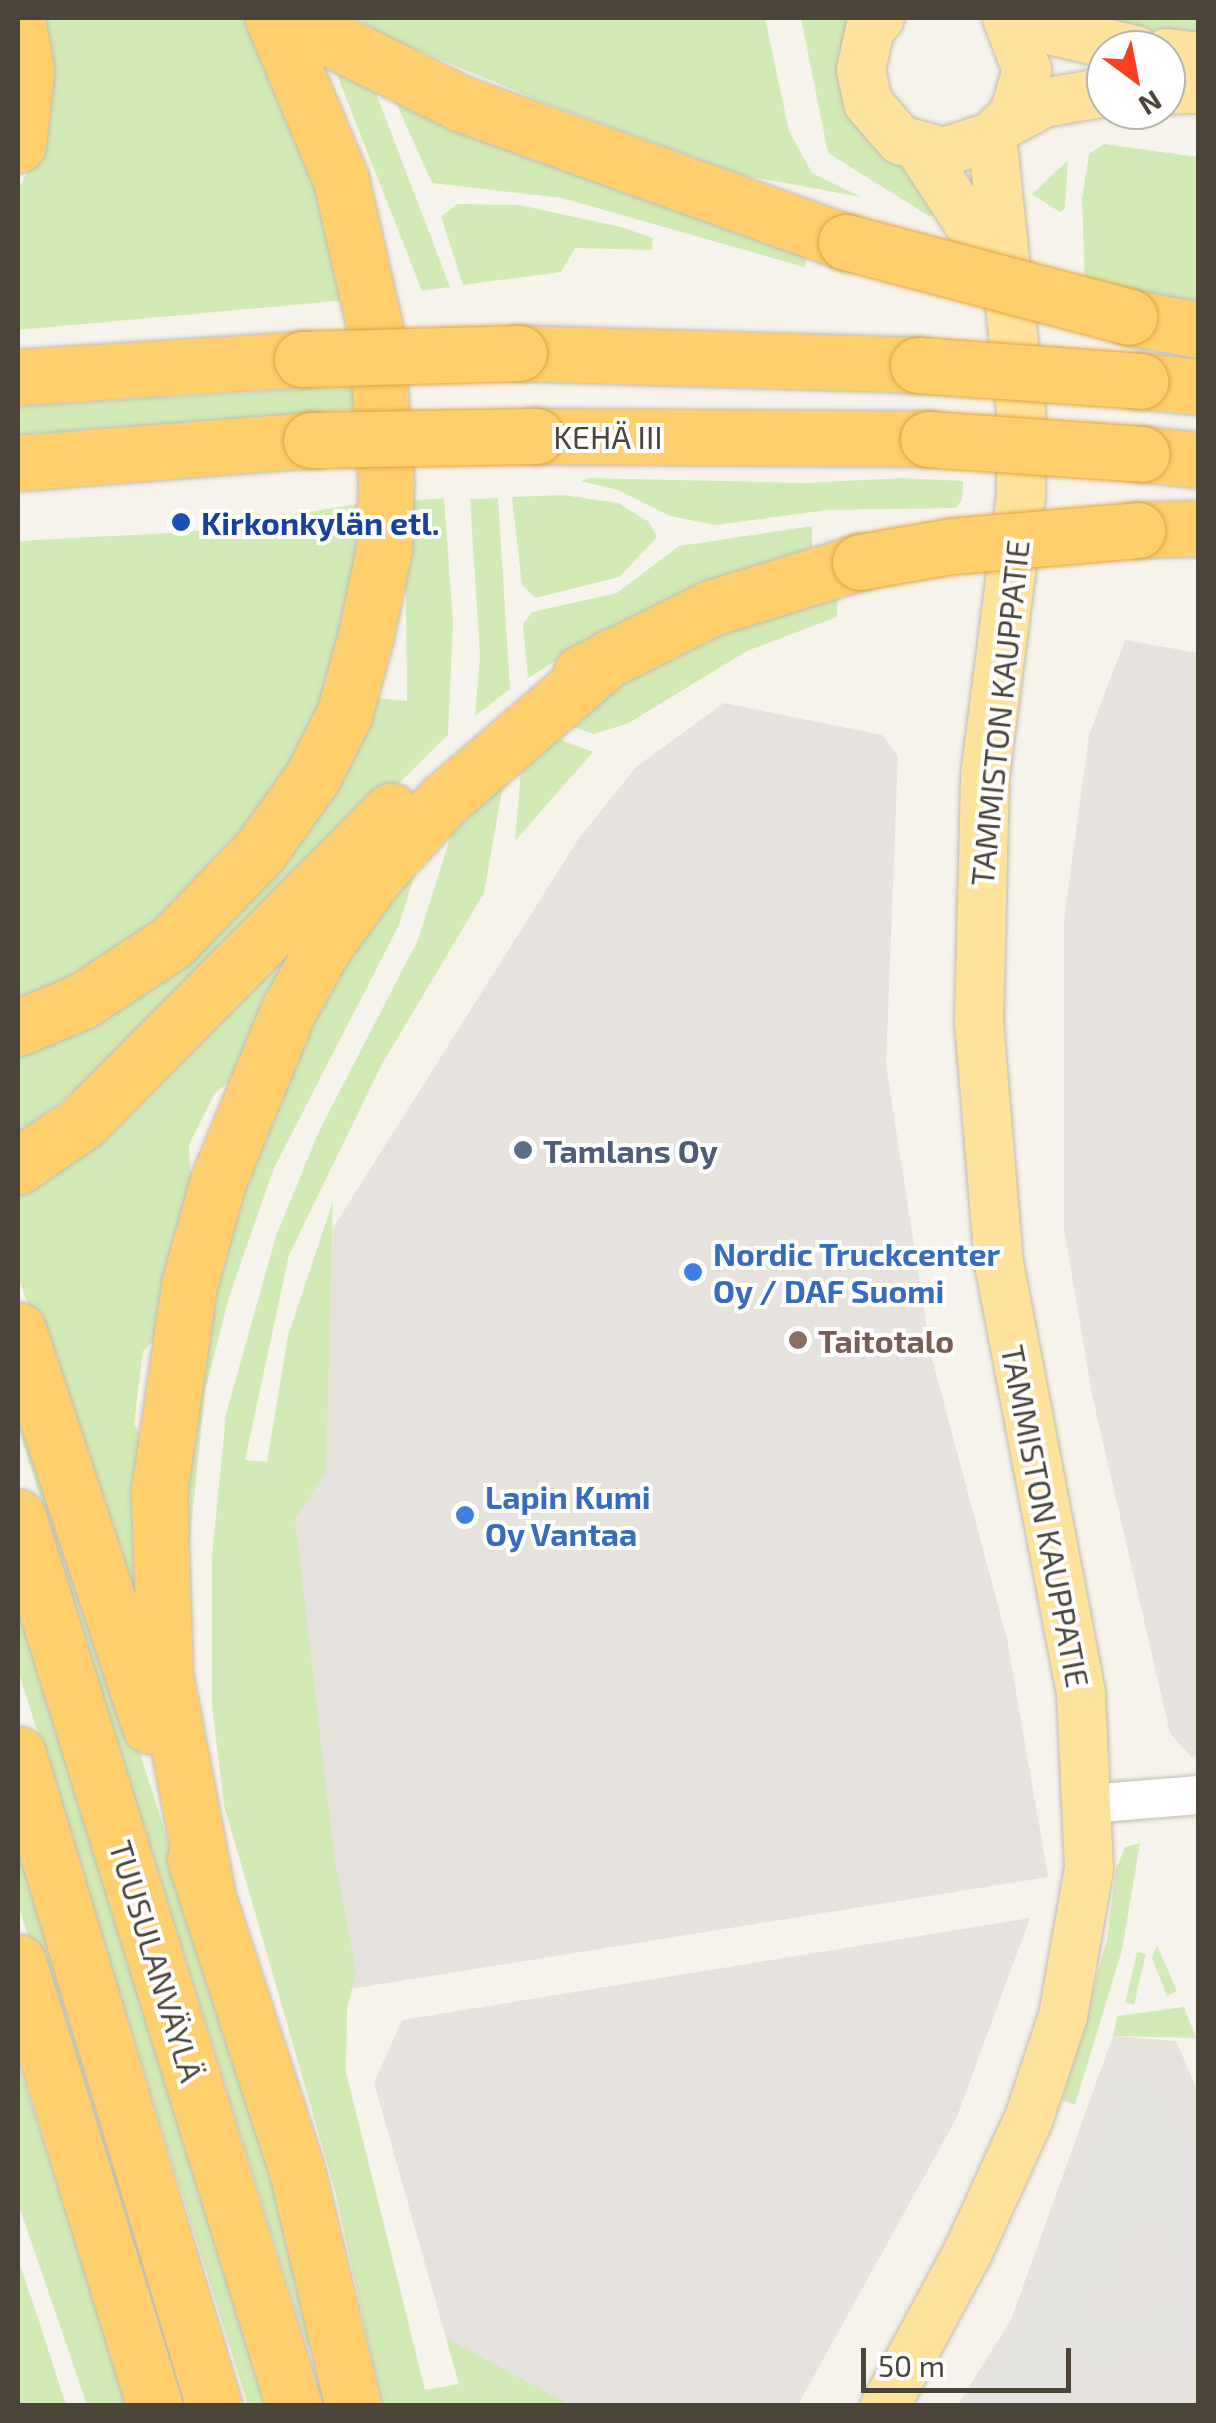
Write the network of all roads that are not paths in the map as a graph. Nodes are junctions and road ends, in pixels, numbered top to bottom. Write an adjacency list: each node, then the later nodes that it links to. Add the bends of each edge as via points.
1 (273, 18): 19 (highway, via 340,180 376,333 384,548 366,635 344,715 312,778 259,852 172,942)
2 (289, 18): 12 (highway, bridge, via 462,104 846,242)
3 (1009, 19): 6 (main road); 8 (main road, via 1027,70)
4 (872, 21): 10 (main road, via 861,70 868,103 881,124)
5 (18, 24): 9 (highway, via 26,71)
6 (1086, 41)
7 (1086, 95): 8 (main road, via 1043,102)
8 (1000, 129): 10 (main road, via 966,150); 11 (main road, TAMMISTON KAUPPATIE)
9 (18, 146)
10 (920, 149): 11 (main road, TAMMISTON KAUPPATIE)
11 (1010, 290): 25 (main road, TAMMISTON KAUPPATIE, via 1021,496 985,776 979,1022 999,1265 1068,1606)
12 (1198, 330)
13 (18, 376): 14 (highway, bridge, via 519,353 918,365)
14 (1198, 386)
15 (1198, 460): 16 (highway, KEHÄ III, bridge, via 928,438 536,436 310,440)
16 (18, 462)
17 (1198, 528): 18 (highway, bridge, via 952,546 860,562 710,608 514,707 443,762)
18 (310, 925): 20 (highway, via 81,1124); 26 (highway, via 218,1181 189,1285 158,1491 165,1676)
19 (34, 1022)
20 (18, 1166)
21 (18, 1330): 26 (highway)
22 (18, 1517): 32 (highway, TUUSULANVÄYLÄ)
23 (18, 1754): 31 (highway)
24 (1198, 1795): 25 (street)
25 (1089, 1804): 34 (main road, TAMMISTON KAUPPATIE, via 1089,1869 1074,1968 1029,2118 968,2252)
26 (207, 1894): 33 (highway, via 297,2171)
27 (18, 1962): 29 (highway)
28 (18, 2020): 29 (highway)
29 (108, 2252): 30 (highway)
30 (155, 2406)
31 (214, 2406)
32 (294, 2406)
33 (353, 2406)
34 (885, 2406)

